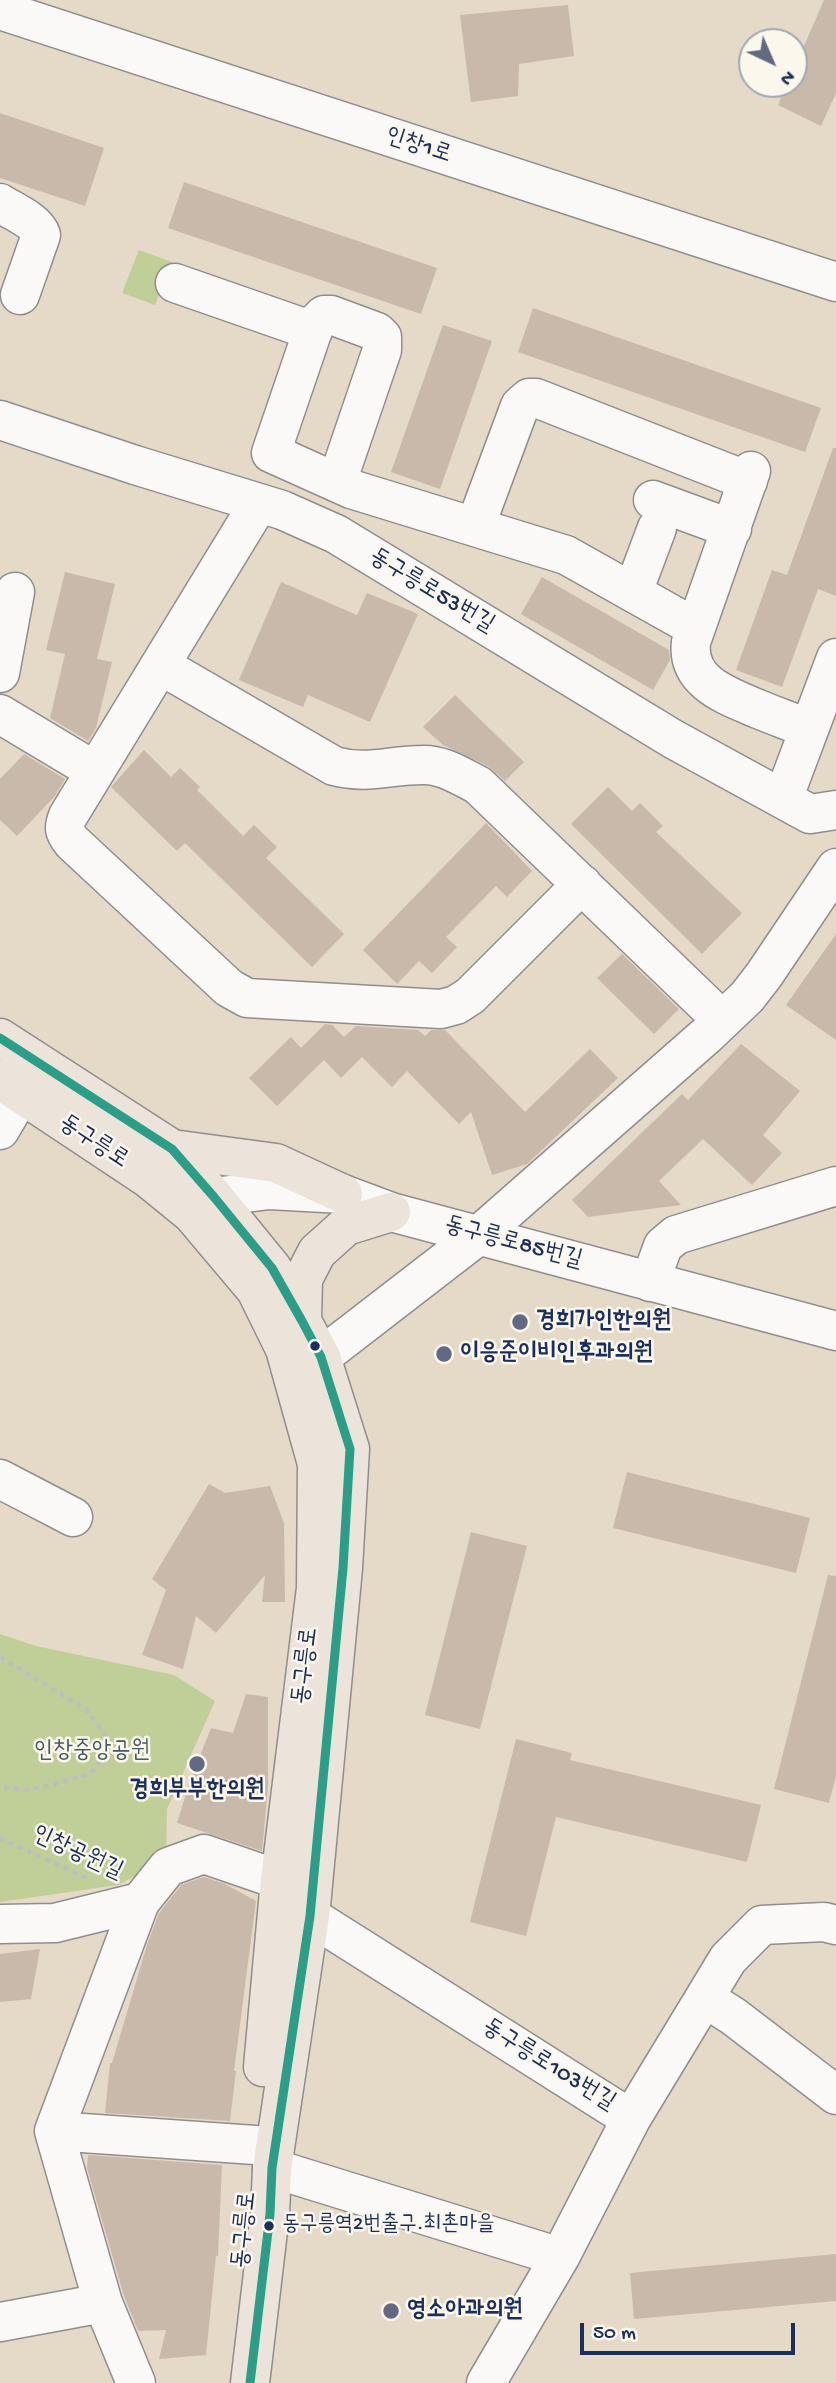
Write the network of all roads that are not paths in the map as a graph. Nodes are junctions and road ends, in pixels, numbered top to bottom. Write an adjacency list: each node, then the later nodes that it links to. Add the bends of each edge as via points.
1 (0, 10): 3 (street, 인창1로)
2 (0, 203): 5 (street, via 41,235)
3 (836, 282)
4 (175, 283): 6 (street)
5 (20, 295)
6 (313, 331): 8 (street, via 271,453); 8 (street, via 319,318 331,315 382,337 382,350)
7 (0, 419): 9 (street, 동구릉로53번길)
8 (337, 482): 10 (street)
9 (259, 503): 16 (street); 21 (street, 동구릉로53번길, via 336,534 673,739)
10 (475, 527): 11 (street, via 520,406 536,398 750,476); 13 (street, via 566,555)
11 (732, 529): 13 (street, via 655,514); 14 (street)
12 (15, 592): 17 (street)
13 (633, 592): 14 (street)
14 (696, 628): 19 (street, via 690,657 710,686)
15 (836, 658): 19 (street)
16 (160, 665): 20 (street); 24 (street, via 334,766 364,771 424,764 478,785)
17 (0, 673)
18 (0, 714): 20 (street)
19 (809, 729): 21 (street)
20 (95, 771): 24 (street, via 68,816 66,835 229,988 247,998 441,1009 456,1005)
21 (783, 799): 22 (street, 동구릉로53번길, via 810,814)
22 (836, 810)
23 (836, 868): 25 (street, via 764,975)
24 (582, 884): 25 (street)
25 (722, 1020): 34 (street)
26 (0, 1038): 29 (main road, 동구릉로)
27 (10, 1087): 28 (street); 32 (main road, 동구릉로, via 149,1179)
28 (0, 1130)
29 (172, 1149): 31 (main road, via 276,1163); 32 (main road, 동구릉로)
30 (836, 1186): 35 (street, via 676,1235 663,1246)
31 (343, 1194): 32 (street, 동구릉로85번길, via 269,1190); 33 (street, 동구릉로85번길)
32 (203, 1205): 36 (main road, 동구릉로, via 272,1268); 41 (main road, 동구릉로, via 256,1290 285,1349 317,1464 316,1588)
33 (391, 1212): 34 (street, 동구릉로85번길); 36 (main road, via 346,1226 317,1252 303,1279)
34 (479, 1235): 35 (street, 동구릉로85번길); 38 (street)
35 (650, 1282): 37 (street, 동구릉로85번길)
36 (302, 1321): 38 (main road, 동구릉로)
37 (836, 1331)
38 (321, 1357): 43 (main road, 동구릉로, via 350,1449)
39 (0, 1479): 40 (street)
40 (73, 1517)
41 (280, 1880): 42 (street, via 204,1854 168,1867); 50 (main road, 동구릉로)
42 (140, 1902): 44 (street, via 55,1923); 49 (street)
43 (310, 1916): 48 (street, 동구릉로103번길); 50 (main road, 동구릉로)
44 (0, 1924)
45 (836, 1925): 46 (street, 동구릉로103번길, via 762,1925 728,1959)
46 (706, 1998): 47 (street); 48 (street, 동구릉로103번길)
47 (836, 2095)
48 (631, 2119): 51 (street)
49 (54, 2131): 50 (street); 52 (street)
50 (263, 2157): 51 (street, 동구릉로); 55 (main road, 동구릉로); 56 (main road, 동구릉로, via 270,2214)
51 (560, 2257): 57 (street)
52 (103, 2304): 53 (street); 54 (street)
53 (0, 2322)
54 (136, 2383)
55 (229, 2383)
56 (250, 2383)
57 (486, 2383)

